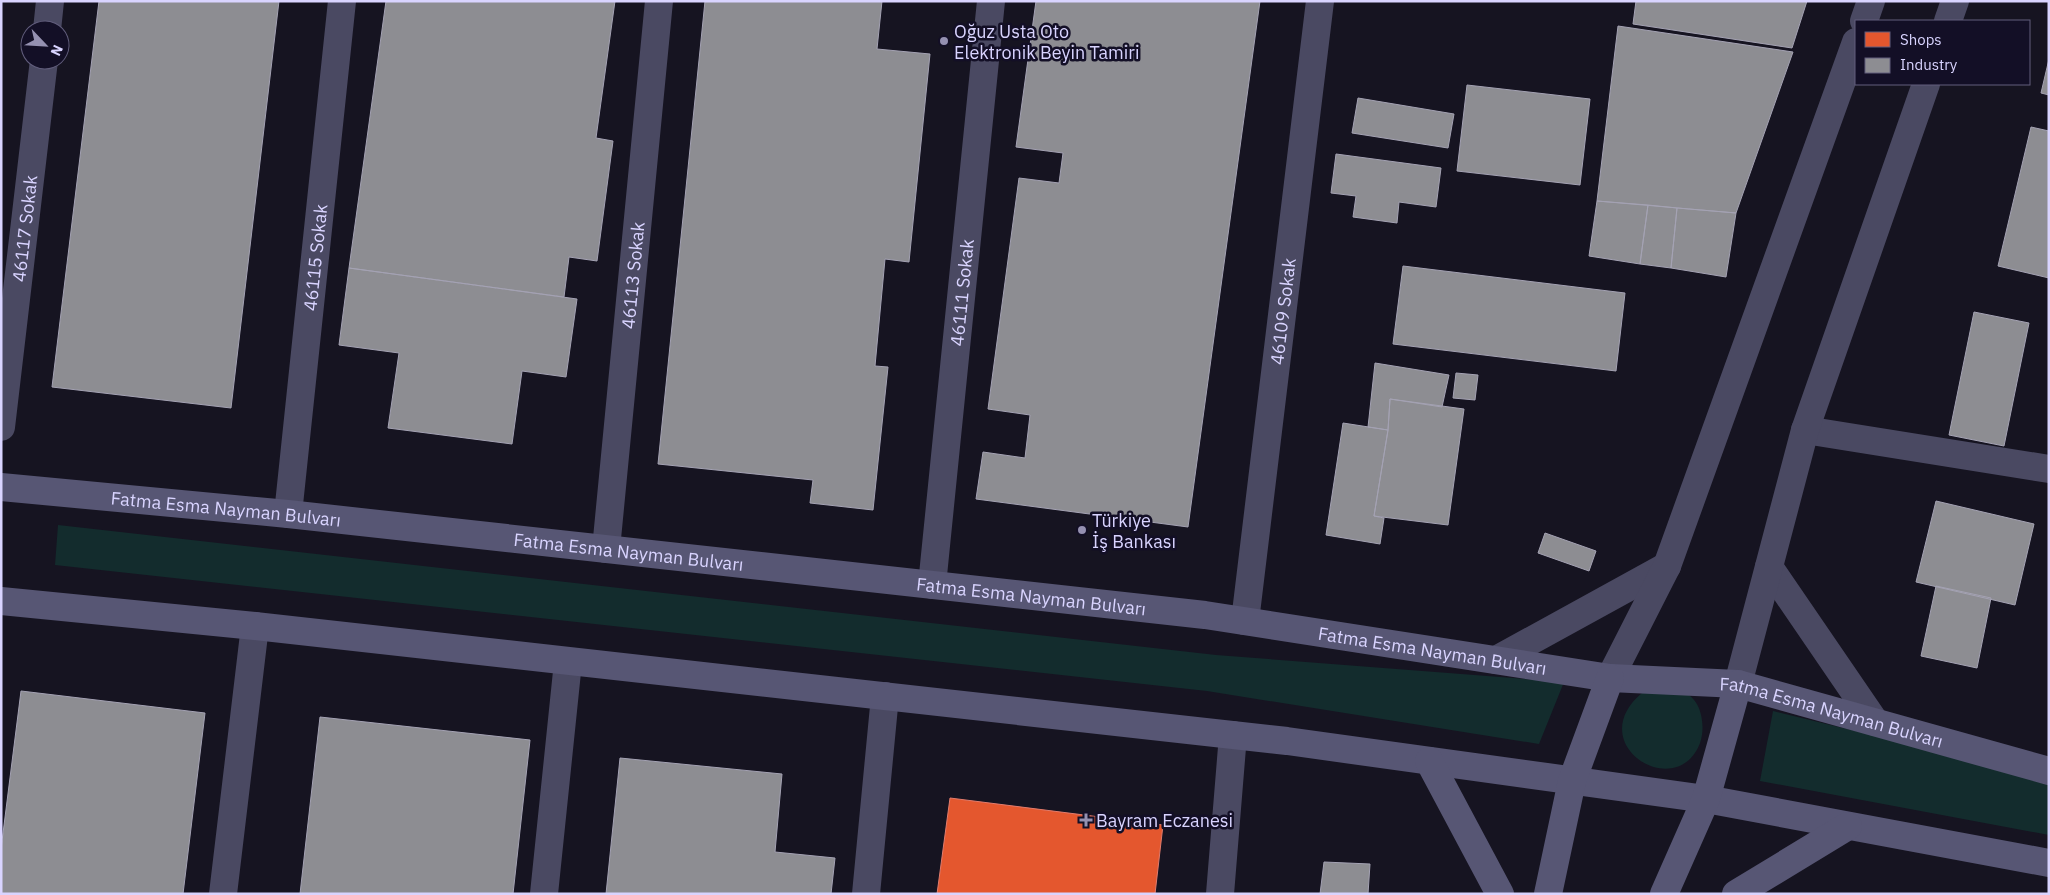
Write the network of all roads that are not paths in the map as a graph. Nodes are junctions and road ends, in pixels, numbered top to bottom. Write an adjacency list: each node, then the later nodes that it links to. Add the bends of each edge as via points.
1 (50, 1): 8 (street)
2 (342, 1): 18 (street, 46115 Sokak)
3 (660, 1): 19 (street, 46113 Sokak)
4 (991, 1): 22 (street, 46111 Sokak)
5 (1320, 1): 24 (street, 46109 Sokak)
6 (1871, 1): 9 (street)
7 (1955, 1): 10 (street)
8 (48, 20)
9 (1864, 20)
10 (1948, 20)
11 (1855, 45): 20 (street)
12 (43, 70): 14 (street, 46117 Sokak)
13 (1926, 85): 15 (street)
14 (1, 428)
15 (1805, 430): 16 (street); 21 (street)
16 (2049, 469)
17 (1, 487): 18 (main road, Fatma Esma Nayman Bulvarı)
18 (288, 514): 19 (main road, Fatma Esma Nayman Bulvarı)
19 (606, 549): 22 (main road, Fatma Esma Nayman Bulvarı)
20 (1667, 566): 26 (street); 28 (street)
21 (1769, 567): 29 (street); 31 (street)
22 (932, 585): 24 (main road, Fatma Esma Nayman Bulvarı)
23 (1, 602): 25 (main road)
24 (1246, 621): 26 (main road, Fatma Esma Nayman Bulvarı)
25 (254, 626): 27 (main road); 39 (street)
26 (1496, 660): 28 (main road, Fatma Esma Nayman Bulvarı)
27 (568, 662): 30 (main road); 40 (street)
28 (1610, 678): 29 (main road, Fatma Esma Nayman Bulvarı); 35 (main road)
29 (1738, 684): 31 (main road, Fatma Esma Nayman Bulvarı); 36 (main road)
30 (884, 696): 32 (main road); 41 (street)
31 (1875, 722): 34 (main road, Fatma Esma Nayman Bulvarı)
32 (1233, 735): 33 (main road); 42 (street)
33 (1428, 761): 35 (main road); 43 (main road)
34 (2049, 770)
35 (1572, 781): 36 (main road); 44 (main road)
36 (1706, 800): 37 (main road); 45 (main road)
37 (1848, 826): 38 (main road); 46 (main road)
38 (2049, 863)
39 (223, 894)
40 (544, 894)
41 (866, 894)
42 (1220, 894)
43 (1500, 894)
44 (1548, 894)
45 (1664, 894)
46 (1736, 894)

